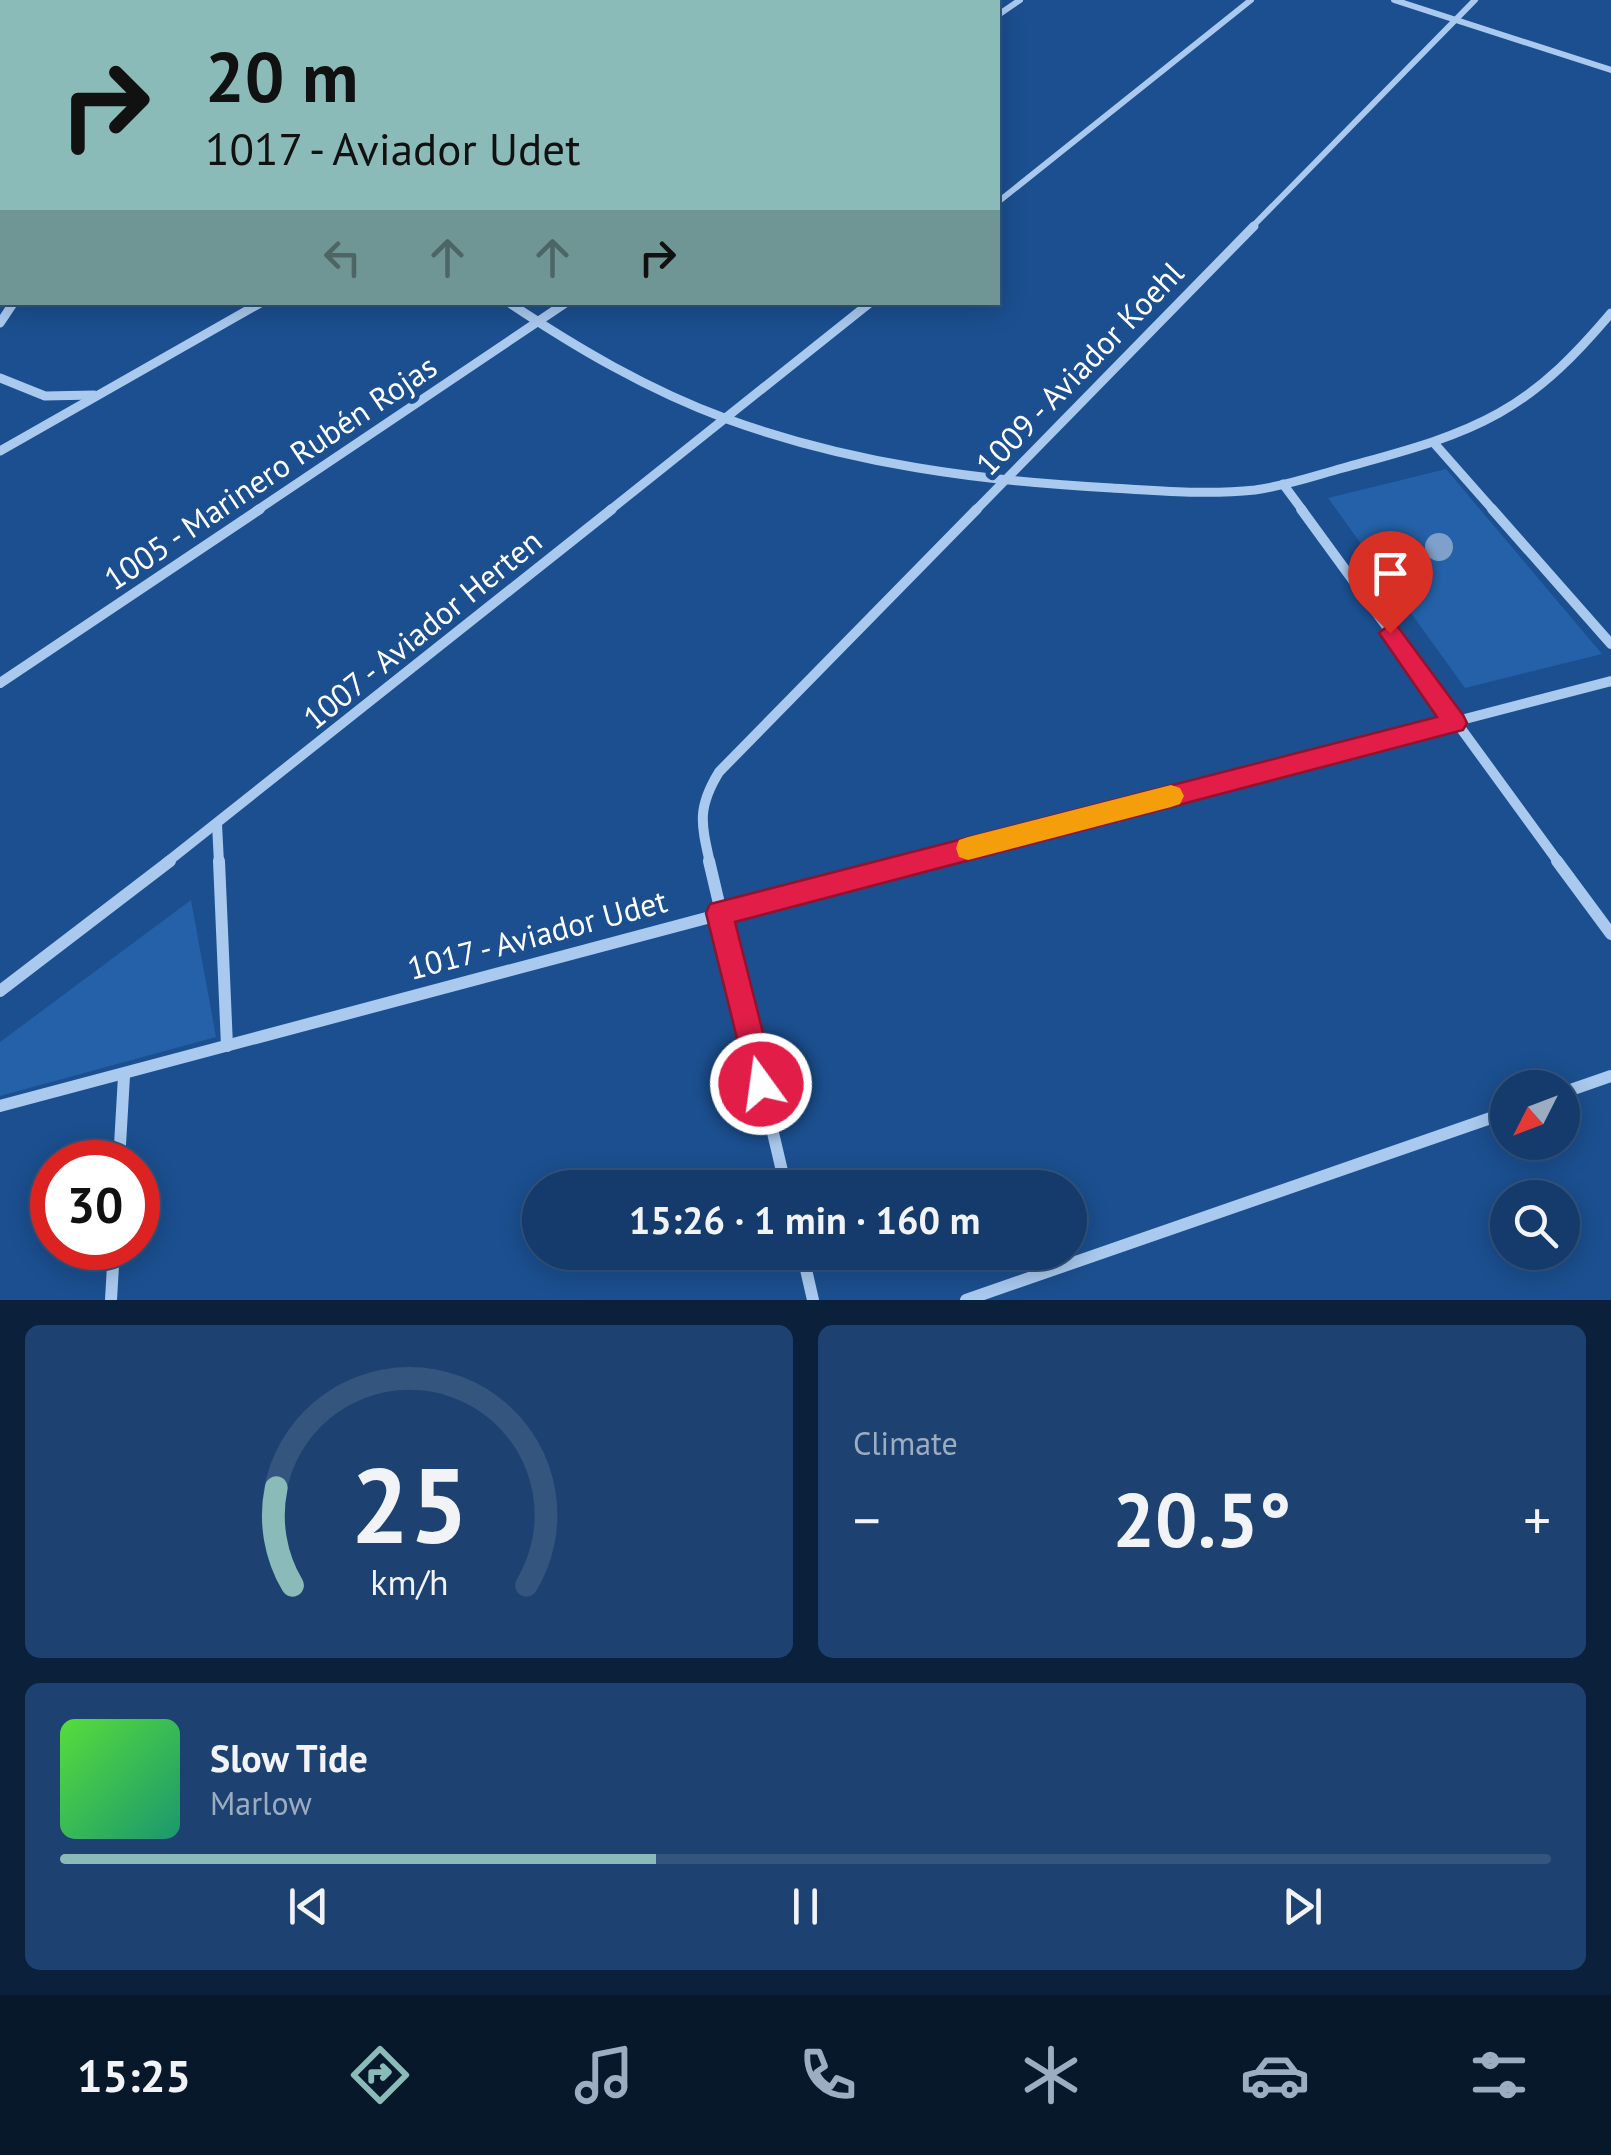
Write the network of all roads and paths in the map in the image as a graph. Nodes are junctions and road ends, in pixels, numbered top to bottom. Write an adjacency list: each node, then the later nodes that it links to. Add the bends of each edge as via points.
1 (1252, 0): 6 (street)
2 (1394, 0): 4 (street)
3 (1475, 0): 4 (street, 1009 - Aviador Koehl)
4 (1454, 21): 5 (street); 18 (street, 1009 - Aviador Koehl)
5 (1611, 70)
6 (1000, 200)
7 (257, 305): 14 (street)
8 (512, 305): 12 (street)
9 (563, 305): 12 (street, 1005 - Marinero Rubén Rojas)
10 (867, 305): 15 (street, 1007 - Aviador Herten)
11 (1611, 313): 16 (street, via 1589,342 1522,400)
12 (536, 323): 15 (street); 22 (street, 1005 - Marinero Rubén Rojas)
13 (0, 378): 14 (street, via 45,398)
14 (99, 394): 17 (street)
15 (726, 418): 18 (street, via 827,451); 24 (street, 1007 - Aviador Herten)
16 (1434, 443): 19 (street); 20 (street)
17 (0, 452)
18 (1000, 483): 19 (street, via 1243,491); 25 (street, 1009 - Aviador Koehl, via 719,772 700,821)
19 (1283, 484): 23 (street)
20 (1611, 644)
21 (1611, 681): 23 (street, 1017 - Aviador Udet)
22 (0, 683)
23 (1455, 723): 25 (street, 1017 - Aviador Udet); 26 (street)
24 (217, 824): 27 (street, 1007 - Aviador Herten); 28 (street)
25 (719, 913): 28 (street, 1017 - Aviador Udet); 35 (street)
26 (1611, 934)
27 (0, 991)
28 (227, 1046): 29 (street, 1017 - Aviador Udet)
29 (124, 1076): 32 (street, 1017 - Aviador Udet); 34 (street)
30 (1611, 1076): 31 (street)
31 (1580, 1087)
32 (0, 1106)
33 (1490, 1118): 40 (street)
34 (120, 1140)
35 (782, 1170)
36 (113, 1270): 38 (street)
37 (806, 1270): 39 (street)
38 (111, 1300)
39 (813, 1300)
40 (966, 1300)

